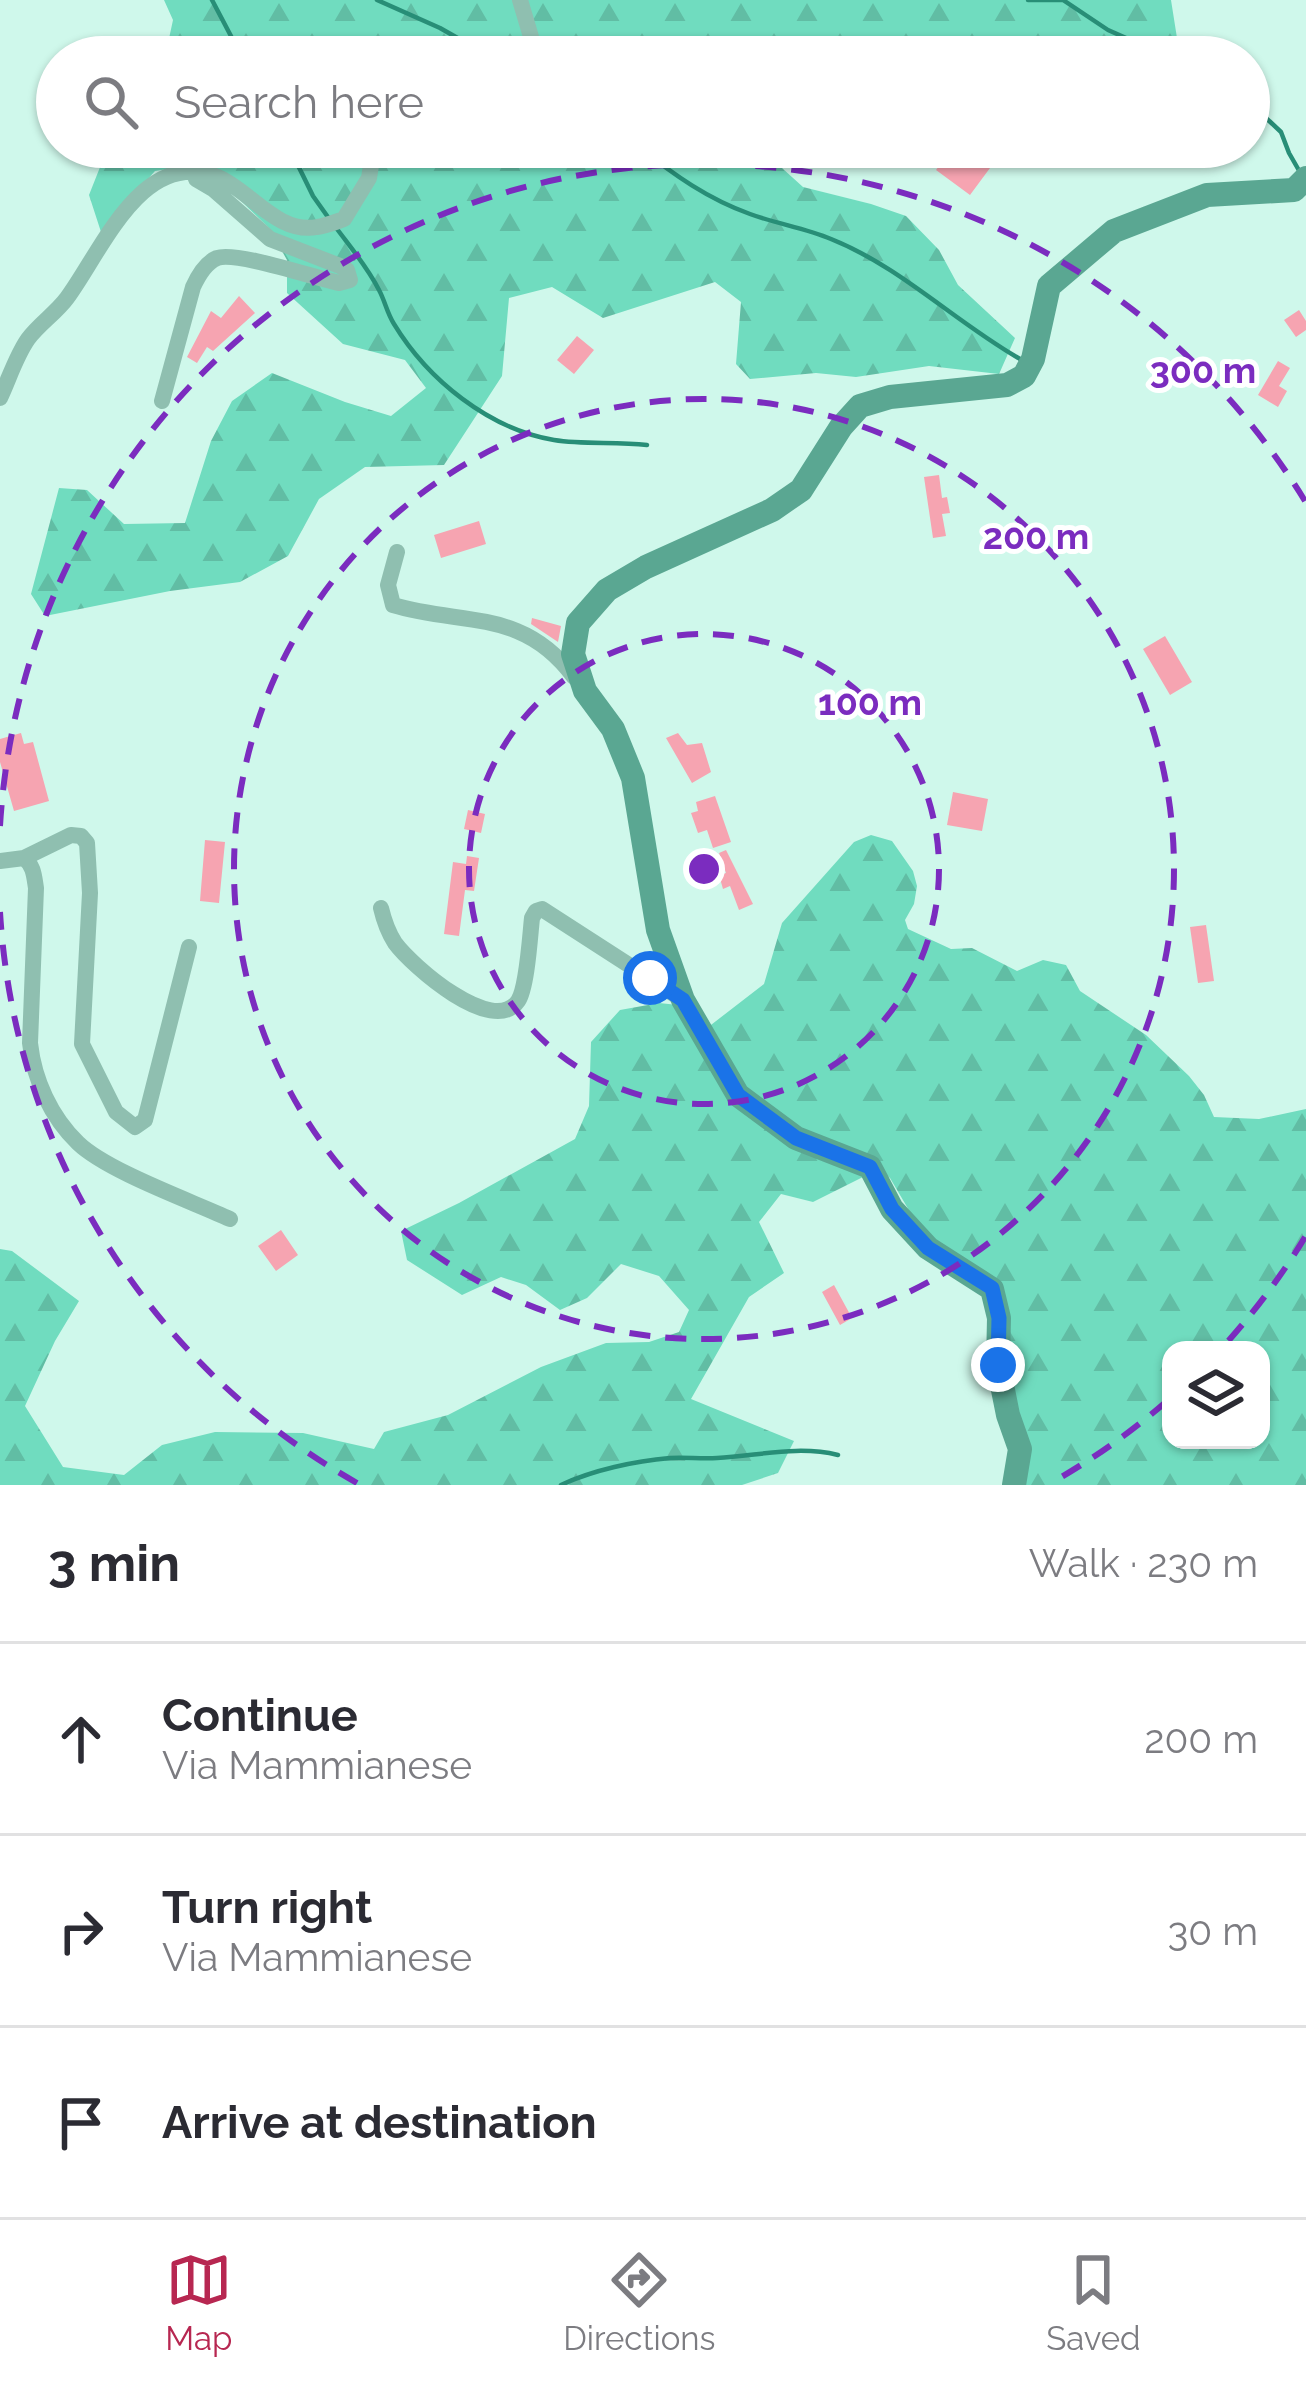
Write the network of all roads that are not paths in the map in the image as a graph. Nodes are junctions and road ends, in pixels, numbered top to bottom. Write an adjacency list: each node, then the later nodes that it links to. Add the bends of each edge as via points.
1 (520, 0): 2 (street)
2 (531, 36)
3 (371, 168): 4 (street, via 344,219 313,228 285,223 220,178)
4 (174, 174): 6 (street, via 132,201 28,339); 7 (street, via 199,180 270,239 350,275 339,284 233,256 213,260 193,287)
5 (1306, 178): 9 (main road, via 1294,190 1207,195 1114,231 1049,286 1024,376 860,406 801,490 607,590 578,623 573,654)
6 (0, 398)
7 (162, 401)
8 (397, 552): 9 (street, via 388,585 394,605 504,626 541,644)
9 (585, 691): 14 (main road, via 613,729 633,778 658,930)
10 (24, 858): 11 (street); 13 (street, via 70,835 87,843 82,1044 116,1112 135,1127 145,1120); 15 (street, via 36,888 30,1043 53,1110 88,1150)
11 (0, 861)
12 (381, 908): 14 (street, via 415,963 451,995 496,1011 517,1004 532,918 542,909)
13 (189, 947)
14 (683, 1000): 16 (main road, via 738,1095 796,1138 870,1167 892,1209 928,1248 992,1288 998,1365 1020,1449)
15 (230, 1219)
16 (1014, 1485)

